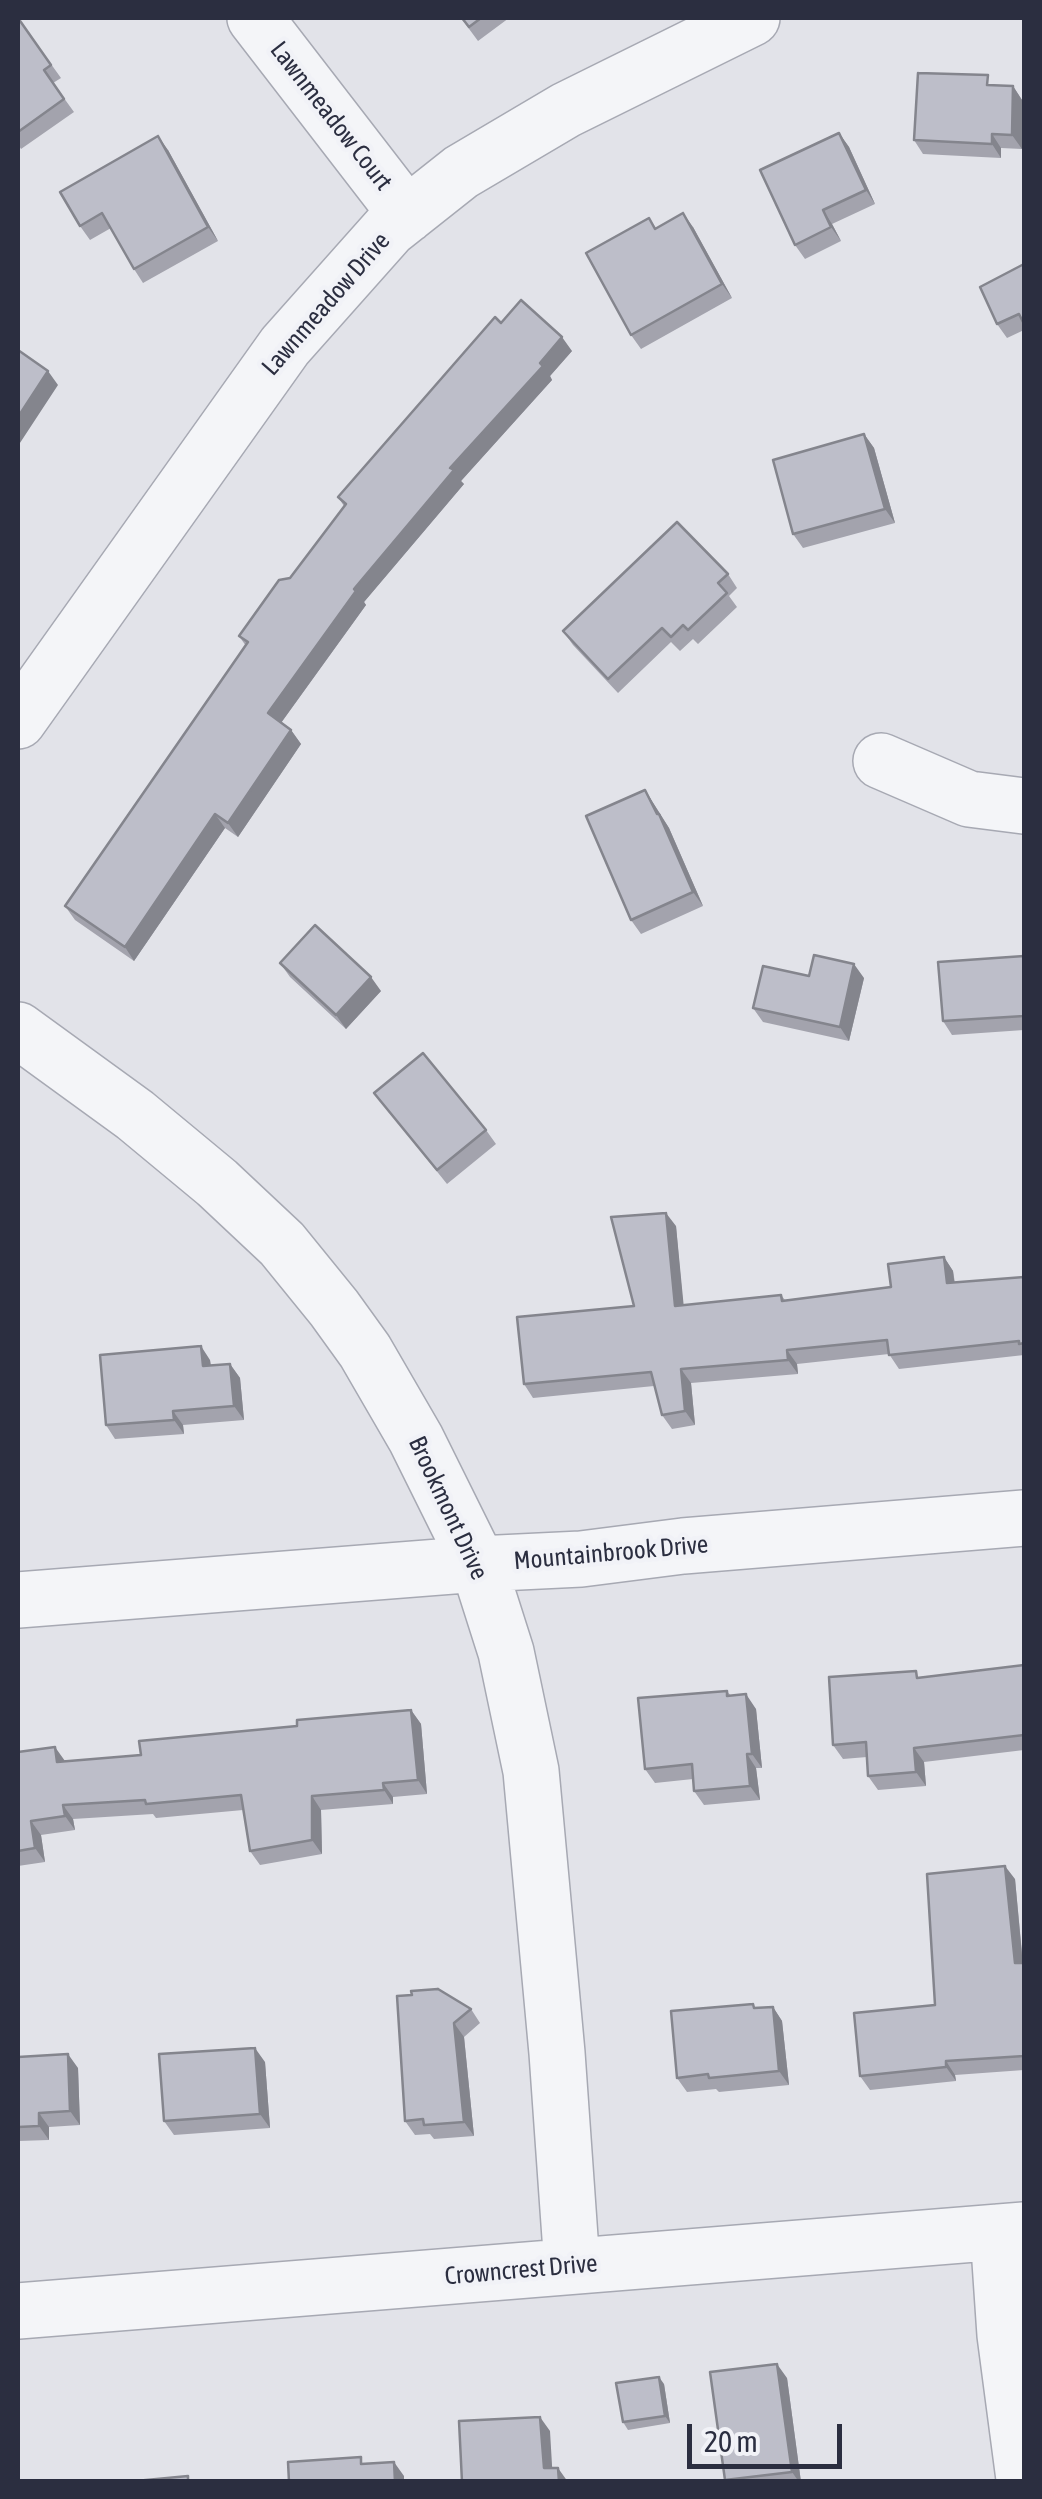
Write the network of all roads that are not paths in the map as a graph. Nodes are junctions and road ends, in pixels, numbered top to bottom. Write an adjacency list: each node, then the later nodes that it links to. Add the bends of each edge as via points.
1 (255, 18): 3 (street, Lawnmeadow Court)
2 (752, 18): 3 (street, Lawnmeadow Drive, via 566,110 462,172)
3 (407, 215): 4 (street, Lawnmeadow Drive, via 285,346)
4 (18, 721)
5 (881, 761): 6 (street, via 969,799)
6 (1024, 806)
7 (18, 1030): 9 (street, Brookmont Drive, via 135,1114 282,1244 365,1352)
8 (1024, 1518): 9 (street, Mountainbrook Drive)
9 (478, 1564): 10 (street, Mountainbrook Drive); 12 (street, Brookmont Drive, via 506,1652 531,1771)
10 (18, 1600)
11 (1011, 2231): 12 (street, Crowncrest Drive); 14 (street, via 1005,2335)
12 (572, 2266): 13 (street, Crowncrest Drive)
13 (18, 2310)
14 (1024, 2479)

